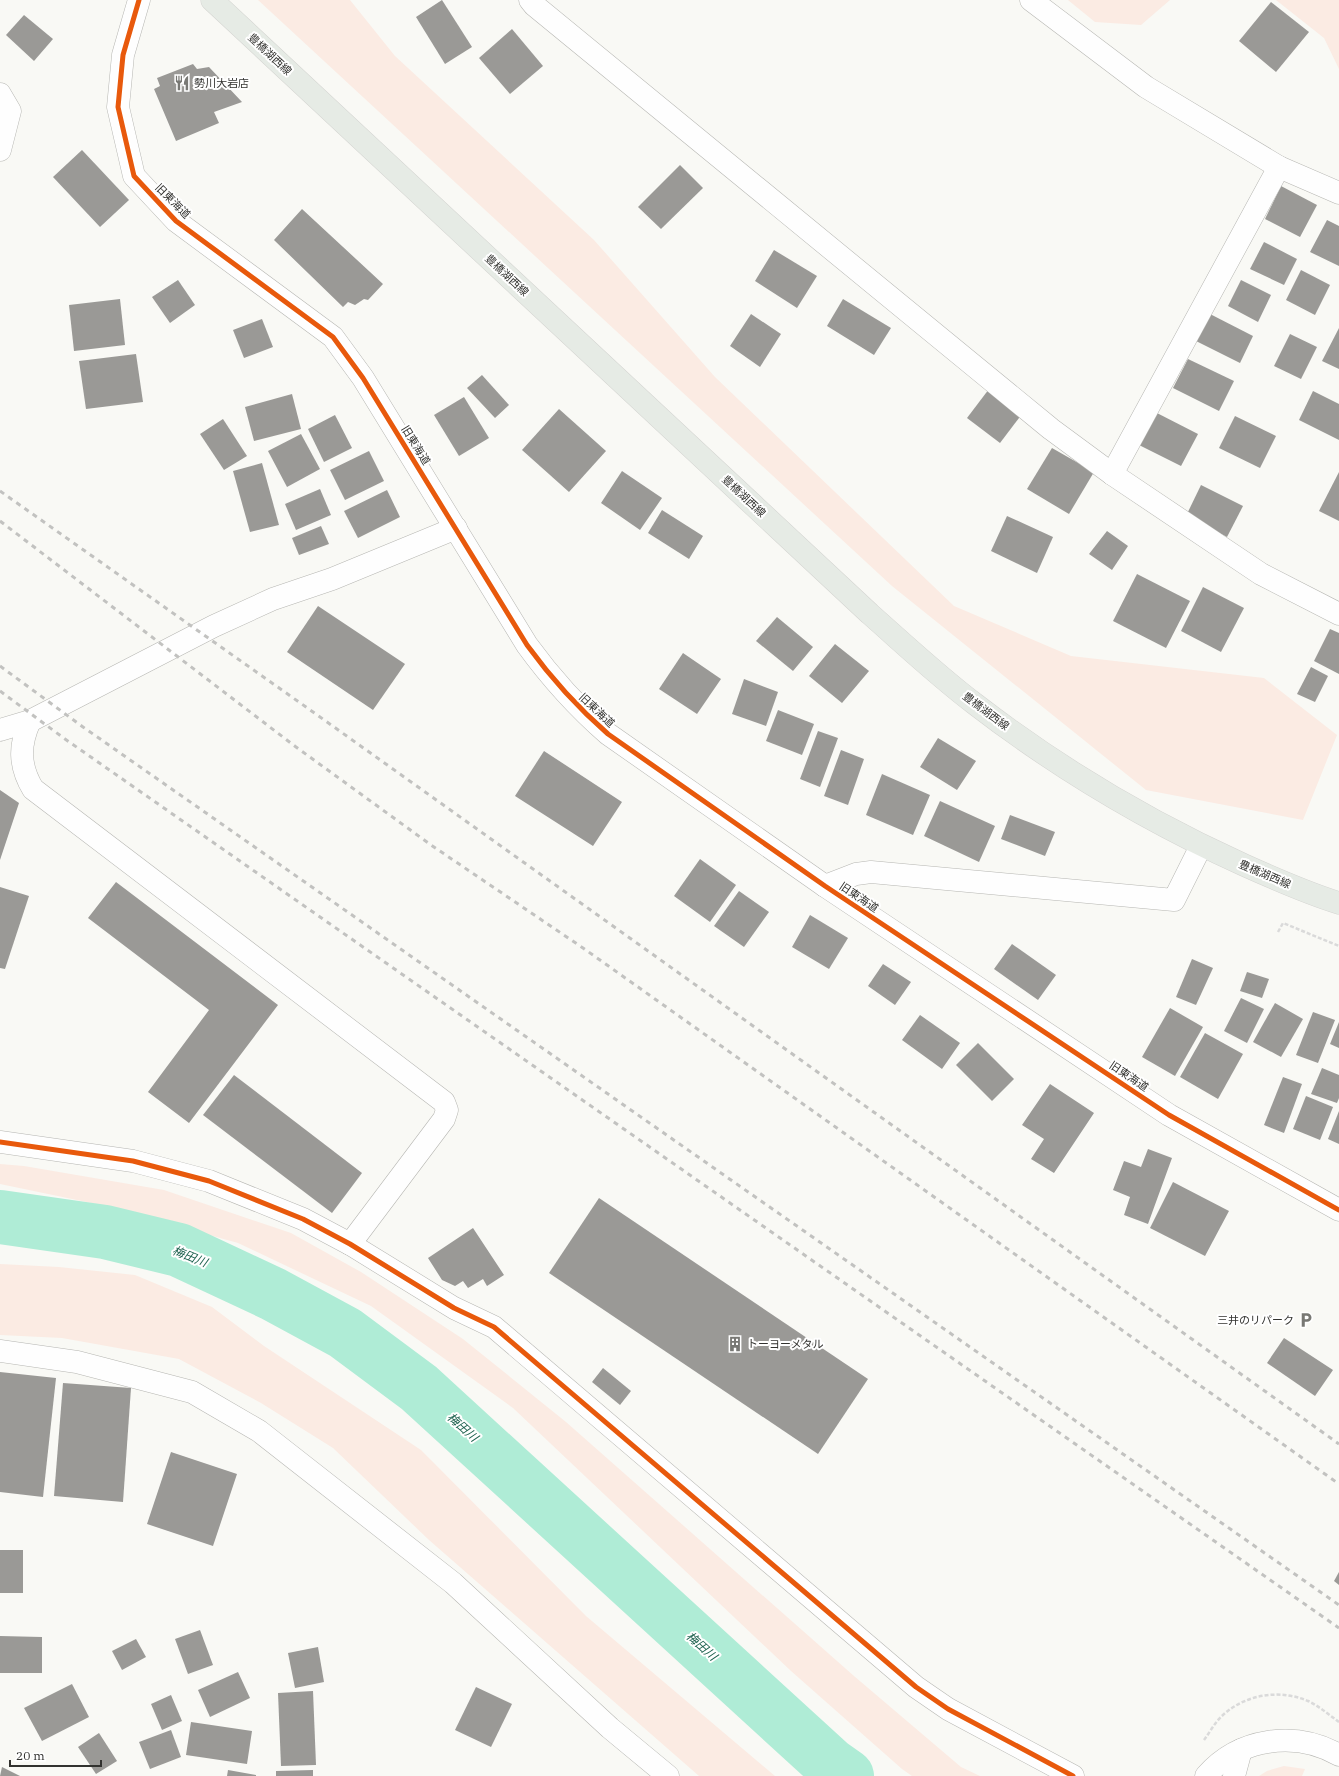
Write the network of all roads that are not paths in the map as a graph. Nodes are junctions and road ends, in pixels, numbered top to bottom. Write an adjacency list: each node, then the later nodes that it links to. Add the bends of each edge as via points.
1 (139, 0): 10 (street, 旧東海道, via 124,55 118,107 134,176 176,221 333,337 363,378)
2 (212, 0): 14 (main road, 豊橋湖西線, via 870,614 974,704 1084,779)
3 (530, 0): 9 (street, via 956,353)
4 (1031, 0): 7 (street, via 1146,87)
5 (0, 94): 6 (street, via 10,111)
6 (0, 150)
7 (1279, 167): 8 (street); 9 (street)
8 (1339, 193)
9 (1112, 474): 11 (street, via 1261,574)
10 (456, 528): 12 (street, via 332,579 274,599 214,626); 15 (street, 旧東海道, via 531,651 585,714 608,734)
11 (1339, 614)
12 (30, 721): 13 (street); 19 (street, via 22,743 21,756 32,789 444,1102 447,1110 444,1119)
13 (0, 730)
14 (1201, 846): 15 (street, via 1174,900 871,872 856,874); 16 (main road, 豊橋湖西線)
15 (825, 886): 18 (street, 旧東海道, via 1169,1115)
16 (1339, 903)
17 (0, 1142): 19 (street, via 133,1161 209,1181 303,1219)
18 (1339, 1210)
19 (350, 1244): 24 (street, via 454,1308 494,1327 916,1687 948,1709)
20 (0, 1351): 23 (street, via 78,1362 192,1392 259,1431 453,1582 610,1728)
21 (1241, 1750): 22 (street, via 1264,1742 1289,1740 1319,1745); 25 (street, via 1222,1760); 26 (street)
22 (1339, 1755)
23 (668, 1776)
24 (1073, 1776)
25 (1206, 1776)
26 (1234, 1776)

